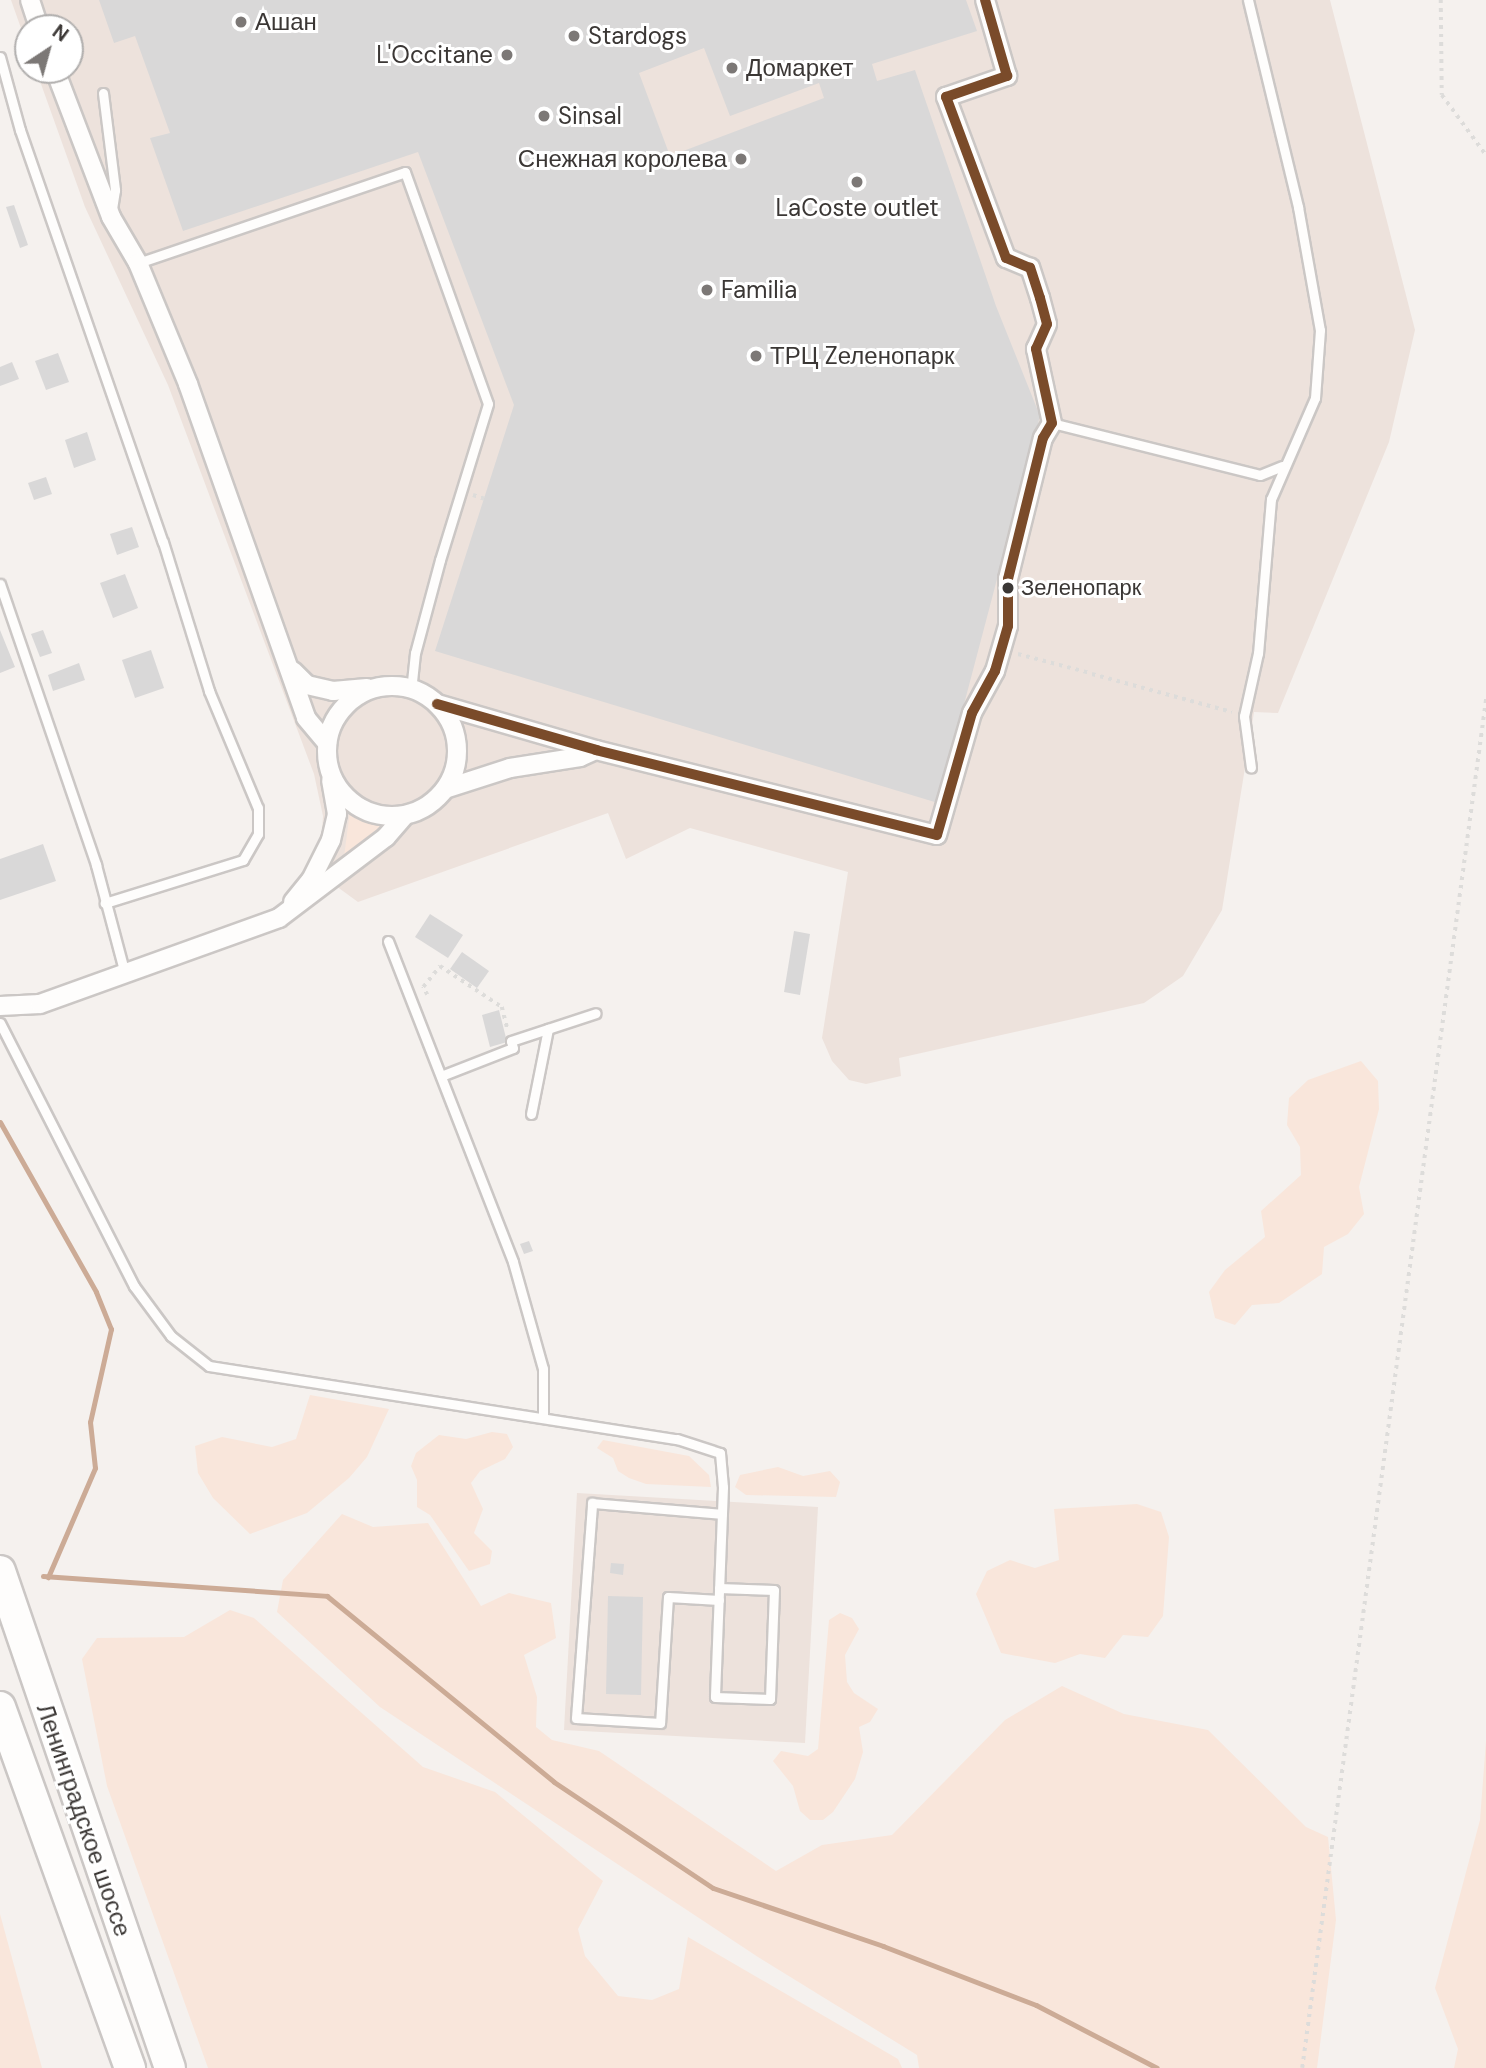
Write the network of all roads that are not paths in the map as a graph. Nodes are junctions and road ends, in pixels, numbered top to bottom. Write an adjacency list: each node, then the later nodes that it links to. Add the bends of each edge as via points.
1 (985, 0): 8 (street, via 1007,76 946,97 1006,258 1030,268 1037,288 1047,324 1036,349)
2 (1248, 0): 9 (lane, via 1298,207 1321,330 1315,398)
3 (0, 57): 21 (lane, via 20,130 163,542 209,691 258,808 258,834 243,860)
4 (60, 84): 6 (street)
5 (103, 93): 6 (lane, via 115,190)
6 (111, 217): 7 (street)
7 (138, 263): 11 (street, via 188,384); 13 (lane, via 405,172 488,404 440,560 415,653)
8 (1052, 423): 9 (lane, via 1260,475); 16 (street, via 1043,438 1008,579 1008,626 995,671 972,713 936,835)
9 (1282, 466): 18 (lane, via 1271,499 1258,653 1244,716)
10 (0, 584): 21 (lane)
11 (290, 669): 12 (street, via 307,685 333,691); 15 (street, via 306,718)
12 (378, 687): 13 (street); 15 (street, via 354,698 336,718)
13 (411, 689): 14 (street)
14 (437, 704): 16 (street); 19 (street, via 451,722 457,745 455,768)
15 (327, 743): 17 (street)
16 (596, 750): 19 (street, via 580,757 510,768)
17 (329, 767): 20 (street, via 339,789 357,806 380,815); 22 (street, via 337,814 331,840 311,880)
18 (1251, 768)
19 (445, 789): 20 (street, via 428,806)
20 (405, 815): 22 (street, via 386,837)
21 (105, 902): 24 (lane)
22 (279, 918): 24 (street)
23 (388, 941): 29 (lane)
24 (124, 970): 25 (street, via 40,1004)
25 (0, 1006)
26 (596, 1013): 28 (lane)
27 (0, 1023): 31 (lane, via 134,1286 171,1336 209,1366)
28 (548, 1029): 29 (lane, via 511,1041 513,1048); 30 (lane)
29 (441, 1076): 31 (lane, via 513,1262 543,1369)
30 (531, 1114)
31 (543, 1416): 32 (lane, via 677,1439 720,1453)
32 (722, 1514): 34 (lane); 35 (lane, via 592,1503 576,1718 660,1723 668,1597)
33 (0, 1571): 39 (highway, Ленинградское шоссе)
34 (719, 1588): 35 (lane); 35 (lane, via 774,1590 770,1699 715,1697)
35 (719, 1600)
36 (0, 1707): 37 (highway, Ленинградское шоссе)
37 (5, 1726): 38 (highway, Ленинградское шоссе)
38 (130, 2068)
39 (170, 2068)

